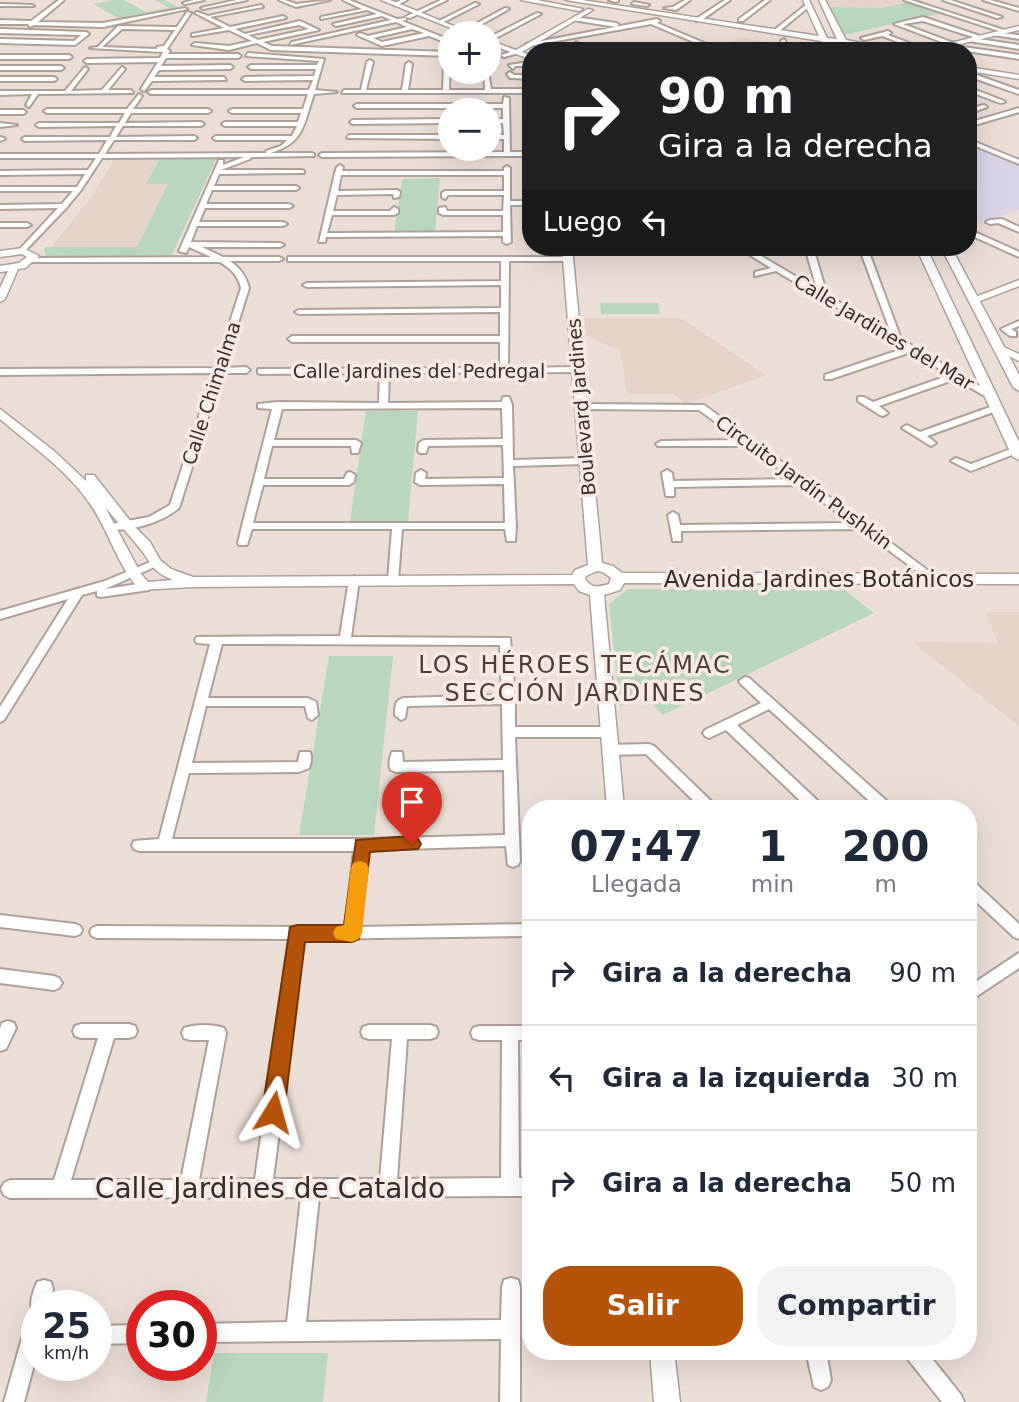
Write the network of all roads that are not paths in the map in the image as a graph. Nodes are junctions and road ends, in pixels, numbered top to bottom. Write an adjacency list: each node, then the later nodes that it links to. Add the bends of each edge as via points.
1 (62, 0): 57 (street)
2 (202, 0): 31 (street)
3 (245, 0): 36 (street)
4 (284, 0): 5 (street, via 296,6)
5 (328, 0)
6 (384, 0): 21 (street)
7 (405, 0): 21 (street)
8 (445, 0): 39 (street)
9 (524, 0): 35 (main road)
10 (569, 0): 26 (main road)
11 (688, 0): 30 (street, via 674,9)
12 (728, 0): 48 (street)
13 (768, 0): 54 (street, via 741,20)
14 (822, 0): 93 (main road)
15 (905, 0): 28 (street)
16 (948, 0): 28 (street); 37 (street, via 996,17)
17 (985, 0): 37 (street)
18 (177, 2): 31 (street)
19 (344, 3): 32 (street)
20 (470, 3): 22 (street)
21 (395, 4): 39 (street)
22 (477, 4): 25 (street); 51 (street)
23 (634, 4): 26 (street)
24 (0, 5): 56 (street, via 28,6)
25 (485, 5)
26 (645, 5): 45 (main road, via 643,15); 48 (main road)
27 (809, 6): 65 (street); 92 (main road)
28 (924, 6): 66 (street)
29 (499, 8): 33 (street)
30 (666, 8)
31 (187, 9): 36 (street); 46 (street); 59 (street, via 176,29)
32 (367, 9): 42 (street); 42 (street, via 323,18 340,26)
33 (507, 9): 34 (street); 52 (street)
34 (515, 10)
35 (590, 10): 45 (main road); 47 (street)
36 (201, 11): 44 (street); 55 (street)
37 (1019, 11)
38 (529, 12): 41 (street)
39 (417, 13): 49 (street); 50 (street)
40 (260, 14): 55 (street)
41 (539, 14): 43 (street); 71 (street)
42 (381, 15): 49 (street)
43 (547, 15)
44 (210, 16): 55 (street); 62 (street, via 258,4 281,16)
45 (632, 17): 53 (main road)
46 (137, 19): 57 (street, via 103,25); 58 (street)
47 (575, 19): 61 (street); 87 (street)
48 (698, 20): 65 (main road)
49 (396, 21): 60 (street); 74 (street)
50 (438, 21)
51 (442, 21)
52 (486, 21)
53 (654, 21): 61 (street); 76 (main road); 89 (street)
54 (747, 21)
55 (219, 22): 62 (street); 62 (street, via 200,26 195,35)
56 (1, 23): 57 (street)
57 (31, 24): 58 (street); 67 (street)
58 (102, 27): 59 (street)
59 (121, 27): 99 (street)
60 (413, 27): 70 (street); 75 (street)
61 (626, 27): 88 (street)
62 (232, 28): 69 (street)
63 (1019, 28): 66 (street)
64 (0, 31): 67 (street)
65 (770, 31): 76 (main road); 91 (main road)
66 (1004, 31): 73 (street)
67 (22, 32): 97 (street); 97 (street, via 86,34 75,43)
68 (891, 32): 72 (street)
69 (245, 34): 77 (street); 85 (street); 85 (street, via 300,23 317,31)
70 (429, 34): 75 (street, via 385,44); 80 (street)
71 (501, 34)
72 (882, 34): 81 (street); 94 (street)
73 (994, 34): 78 (street); 79 (street)
74 (327, 36): 100 (street); 104 (street, via 345,46)
75 (363, 36)
76 (758, 36): 86 (main road)
77 (231, 37)
78 (978, 37): 83 (street); 95 (street, via 923,19 897,24)
79 (1019, 37)
80 (438, 38)
81 (864, 38)
82 (219, 40): 85 (street, via 195,46 225,48)
83 (968, 40): 96 (street); 101 (street)
84 (0, 41): 97 (street)
85 (258, 41): 100 (street)
86 (784, 41): 90 (main road)
87 (533, 42)
88 (540, 42)
89 (700, 42)
90 (793, 42)
91 (812, 42)
92 (825, 42)
93 (843, 42)
94 (902, 42)
95 (946, 42)
96 (960, 42)
97 (9, 43): 102 (street); 109 (street)
98 (501, 45): 105 (street)
99 (97, 47): 110 (street)
100 (275, 47): 104 (street); 104 (street, via 314,50 308,57 334,58); 119 (street, via 247,55)
101 (1019, 47)
102 (68, 48)
103 (522, 48): 105 (street)
104 (343, 50): 108 (street)
105 (519, 50): 106 (street); 112 (street)
106 (522, 51)
107 (977, 51): 114 (street)
108 (438, 53)
109 (0, 55): 113 (street)
110 (164, 56): 111 (street); 115 (street); 128 (street)
111 (238, 56)
112 (501, 56)
113 (69, 57)
114 (1019, 57)
115 (87, 61)
116 (360, 62): 117 (street)
117 (370, 62): 118 (street); 150 (street)
118 (380, 62)
119 (320, 63): 125 (street); 135 (street)
120 (400, 63): 121 (street)
121 (409, 64): 122 (street); 143 (street)
122 (418, 64)
123 (522, 64): 134 (street, via 512,65 512,78)
124 (230, 67): 128 (street)
125 (251, 67)
126 (0, 68): 127 (street)
127 (61, 68)
128 (156, 68): 138 (street)
129 (977, 68): 133 (main road)
130 (85, 69): 158 (street)
131 (122, 69): 159 (street)
132 (977, 71): 155 (street)
133 (1019, 75)
134 (522, 77)
135 (316, 78): 140 (street); 147 (street)
136 (0, 79): 137 (street)
137 (54, 79)
138 (149, 79): 139 (street); 160 (street)
139 (224, 79)
140 (245, 79)
141 (447, 84): 151 (street)
142 (488, 84): 152 (street)
143 (405, 91): 150 (street); 151 (street)
144 (522, 91): 153 (street)
145 (236, 92): 146 (street); 161 (street); 173 (street, via 232,107)
146 (272, 92): 147 (street); 164 (street)
147 (311, 92): 148 (street); 173 (street)
148 (334, 92)
149 (344, 92): 150 (street)
150 (363, 92)
151 (446, 92): 152 (street)
152 (488, 92): 153 (street)
153 (506, 92): 167 (street)
154 (977, 92): 163 (street)
155 (1019, 92)
156 (0, 93): 157 (street)
157 (36, 93): 158 (street); 165 (street)
158 (69, 94): 159 (street)
159 (108, 94): 160 (street); 160 (street)
160 (139, 95): 161 (street); 171 (street)
161 (197, 97): 162 (street)
162 (167, 98)
163 (1002, 102)
164 (268, 103)
165 (29, 105)
166 (357, 106): 167 (street)
167 (506, 106): 179 (street)
168 (984, 107): 169 (street)
169 (977, 109)
170 (47, 111): 171 (street)
171 (128, 111): 172 (street); 188 (street)
172 (208, 111)
173 (305, 111): 184 (street)
174 (0, 112): 175 (street)
175 (23, 112)
176 (1017, 112): 181 (street)
177 (438, 121): 180 (street)
178 (501, 121): 179 (street)
179 (506, 121): 191 (street)
180 (353, 122)
181 (977, 123)
182 (201, 124): 188 (street)
183 (225, 124): 184 (street)
184 (301, 124): 194 (street)
185 (0, 125): 186 (street)
186 (15, 125)
187 (38, 125): 188 (street)
188 (120, 125): 197 (street)
189 (438, 137): 195 (street)
190 (501, 137): 191 (street)
191 (506, 137): 201 (street)
192 (194, 138): 197 (street)
193 (216, 138): 194 (street)
194 (295, 138): 205 (street)
195 (349, 138)
196 (25, 139): 197 (street)
197 (111, 139): 203 (street)
198 (977, 145): 209 (street)
199 (438, 154): 207 (street); 214 (street)
200 (501, 154): 201 (street)
201 (507, 154): 202 (street)
202 (522, 154)
203 (100, 155): 204 (street); 208 (street); 211 (street)
204 (224, 155): 205 (street); 210 (street)
205 (257, 155): 206 (street); 210 (street)
206 (312, 155)
207 (322, 155)
208 (0, 156)
209 (1019, 162)
210 (217, 171): 212 (street); 215 (street)
211 (89, 172): 213 (street); 218 (street)
212 (302, 172)
213 (0, 173)
214 (437, 173): 219 (street, via 506,171); 220 (street, via 339,170)
215 (210, 188): 216 (street); 227 (street)
216 (296, 188)
217 (0, 189): 218 (street)
218 (79, 189): 226 (street)
219 (506, 192): 222 (street, via 445,193); 223 (street)
220 (334, 193): 221 (street, via 397,192); 231 (street)
221 (396, 197)
222 (445, 197)
223 (507, 203): 224 (street); 232 (street)
224 (522, 203)
225 (0, 206): 226 (street)
226 (65, 206): 243 (street)
227 (202, 206): 228 (street); 234 (street)
228 (289, 206)
229 (394, 208): 231 (street, via 394,213)
230 (443, 208): 232 (street, via 443,213)
231 (329, 213): 240 (street, via 322,238)
232 (507, 213): 240 (street, via 507,238)
233 (990, 222): 238 (street)
234 (195, 224): 235 (street); 241 (street)
235 (283, 224)
236 (0, 225): 237 (street)
237 (27, 225)
238 (1019, 230)
239 (977, 233): 245 (street)
240 (405, 235): 255 (street)
241 (189, 244): 242 (street); 258 (street); 259 (street, Calle Chimalma)
242 (280, 245)
243 (23, 251): 244 (street); 257 (street)
244 (1, 252)
245 (1019, 254)
246 (536, 256): 256 (street)
247 (568, 256): 282 (street, Boulevard Jardines)
248 (762, 256): 261 (street, Calle Jardines del Mar)
249 (812, 256): 267 (street)
250 (866, 256): 276 (street)
251 (925, 256): 292 (main road)
252 (951, 256): 269 (main road)
253 (279, 259): 259 (street)
254 (291, 259): 255 (street)
255 (402, 259): 256 (street)
256 (505, 259): 264 (street)
257 (33, 260): 258 (street); 260 (street)
258 (180, 260): 259 (street)
259 (218, 260): 280 (street, Calle Chimalma, via 239,272 245,284)
260 (14, 268): 262 (street); 268 (street)
261 (779, 268): 263 (street); 267 (street, Calle Jardines del Mar)
262 (0, 269)
263 (758, 274)
264 (505, 283): 266 (street); 270 (street)
265 (1019, 283): 269 (street)
266 (307, 285)
267 (823, 295): 276 (street, Calle Jardines del Mar)
268 (0, 299)
269 (973, 300): 277 (main road)
270 (505, 310): 271 (street); 274 (street)
271 (299, 312)
272 (1019, 323): 273 (street, via 1005,329)
273 (1013, 334)
274 (505, 339): 275 (street); 284 (street)
275 (292, 340)
276 (898, 341): 278 (street, Calle Jardines del Mar)
277 (999, 348): 279 (street); 289 (main road)
278 (911, 349): 287 (street, Calle Jardines del Mar); 288 (street, via 828,377)
279 (1019, 358)
280 (219, 370): 281 (street); 285 (street); 320 (street, Calle Chimalma, via 175,506 156,518)
281 (246, 370)
282 (578, 370): 284 (street, Calle Jardines del Pedregal); 297 (street, Boulevard Jardines)
283 (261, 371): 286 (street, Calle Jardines del Pedregal)
284 (505, 371): 286 (street, Calle Jardines del Pedregal)
285 (0, 372)
286 (385, 372): 295 (street)
287 (957, 376): 292 (street, Calle Jardines del Mar); 296 (street)
288 (836, 382)
289 (1019, 387)
290 (861, 399): 296 (street)
291 (0, 401): 320 (street, via 88,475)
292 (994, 402): 301 (street); 309 (main road)
293 (278, 405): 294 (street); 295 (street); 303 (street)
294 (261, 406)
295 (383, 406): 302 (street, via 507,401)
296 (872, 406): 299 (street)
297 (581, 407): 304 (street, Circuito Jardín Pushkin, via 701,407); 310 (street, Boulevard Jardines)
298 (0, 413): 324 (street, via 85,487)
299 (883, 413)
300 (907, 428): 301 (street)
301 (919, 436): 305 (street)
302 (509, 442): 308 (street, via 424,443); 312 (street)
303 (269, 443): 307 (street, via 356,443); 316 (street)
304 (752, 443): 306 (street); 317 (street, Circuito Jardín Pushkin)
305 (931, 443)
306 (661, 444)
307 (355, 451)
308 (423, 452)
309 (1018, 453): 311 (street, via 971,468)
310 (586, 461): 312 (street); 333 (street, Boulevard Jardines)
311 (956, 461)
312 (509, 463): 315 (street)
313 (421, 473): 315 (street, via 421,482)
314 (350, 475): 316 (street, via 349,482)
315 (509, 481): 322 (street)
316 (258, 482): 321 (street)
317 (806, 482): 318 (street); 323 (street, Circuito Jardín Pushkin)
318 (668, 484)
319 (673, 515): 326 (street)
320 (126, 524): 324 (street, Calle Chimalma); 327 (street)
321 (247, 526): 325 (street); 331 (street)
322 (511, 526): 325 (street); 328 (street)
323 (866, 526): 326 (street); 337 (street, Circuito Jardín Pushkin)
324 (110, 527): 329 (street)
325 (397, 527): 340 (street)
326 (675, 528): 330 (street)
327 (136, 537): 329 (street); 332 (street)
328 (511, 539)
329 (116, 540): 334 (street)
330 (677, 540)
331 (243, 543)
332 (155, 562): 334 (street); 341 (street, via 166,572)
333 (595, 567): 335 (street, via 612,570); 336 (street, via 585,569)
334 (133, 575): 342 (street); 344 (street)
335 (618, 578): 337 (street, Avenida Jardines Botánicos); 343 (street, via 615,587)
336 (578, 579): 340 (street); 343 (street, via 584,588)
337 (934, 579): 338 (street, Avenida Jardines Botánicos)
338 (1019, 579)
339 (354, 580): 340 (street); 341 (street); 349 (street)
340 (393, 580)
341 (194, 582): 342 (street)
342 (145, 587): 344 (street)
343 (597, 592): 359 (street)
344 (75, 598): 345 (street); 346 (street); 356 (street)
345 (0, 615)
346 (0, 623)
347 (201, 640): 348 (street)
348 (217, 641): 349 (street); 352 (street)
349 (345, 641): 351 (street, via 506,641)
350 (745, 681): 353 (street)
351 (509, 699): 355 (street, via 404,702); 358 (street)
352 (201, 702): 354 (street, via 308,702); 365 (street)
353 (771, 704): 357 (street); 369 (street)
354 (312, 715)
355 (401, 715)
356 (0, 717)
357 (727, 723): 360 (street); 368 (street)
358 (511, 732): 359 (street); 364 (street)
359 (607, 732): 361 (street)
360 (709, 733)
361 (609, 750): 366 (street); 367 (street, via 649,749)
362 (305, 755): 365 (street, via 304,765 299,767)
363 (397, 755): 364 (street, via 396,767)
364 (511, 765): 370 (street)
365 (184, 768): 372 (street)
366 (614, 800)
367 (698, 800)
368 (808, 800)
369 (876, 800)
370 (512, 840): 373 (street); 374 (street)
371 (139, 845): 372 (street)
372 (164, 845): 373 (street)
373 (362, 845): 381 (street)
374 (513, 861)
375 (977, 893): 382 (street)
376 (0, 921): 377 (street)
377 (75, 930)
378 (522, 930): 381 (street)
379 (97, 932): 380 (street)
380 (297, 933): 381 (street); 401 (street)
381 (352, 933)
382 (1019, 933)
383 (1019, 960): 386 (street)
384 (0, 976): 385 (street)
385 (54, 982)
386 (977, 989)
387 (8, 1028): 398 (street)
388 (81, 1031): 389 (street)
389 (108, 1031): 390 (street); 405 (street)
390 (129, 1031)
391 (369, 1032): 392 (street)
392 (400, 1032): 393 (street); 403 (street)
393 (430, 1032)
394 (190, 1033): 406 (street, via 218,1036)
395 (479, 1033): 396 (street)
396 (510, 1033): 397 (street); 399 (street)
397 (522, 1033)
398 (0, 1044)
399 (510, 1187): 400 (street, Calle Jardines de Cataldo); 403 (street, Calle Jardines de Cataldo)
400 (522, 1187)
401 (263, 1188): 402 (street, Calle Jardines de Cataldo); 406 (street, Calle Jardines de Cataldo)
402 (311, 1188): 403 (street, Calle Jardines de Cataldo); 409 (street)
403 (388, 1188)
404 (10, 1189): 405 (street, Calle Jardines de Cataldo)
405 (60, 1189): 406 (street, Calle Jardines de Cataldo)
406 (188, 1189)
407 (511, 1287): 408 (street)
408 (510, 1329): 409 (street); 417 (street)
409 (295, 1332): 410 (street)
410 (217, 1333)
411 (663, 1360): 418 (street)
412 (818, 1360): 415 (street)
413 (921, 1360): 419 (street)
414 (21, 1378): 416 (street)
415 (821, 1380)
416 (14, 1402)
417 (510, 1402)
418 (667, 1402)
419 (954, 1402)

